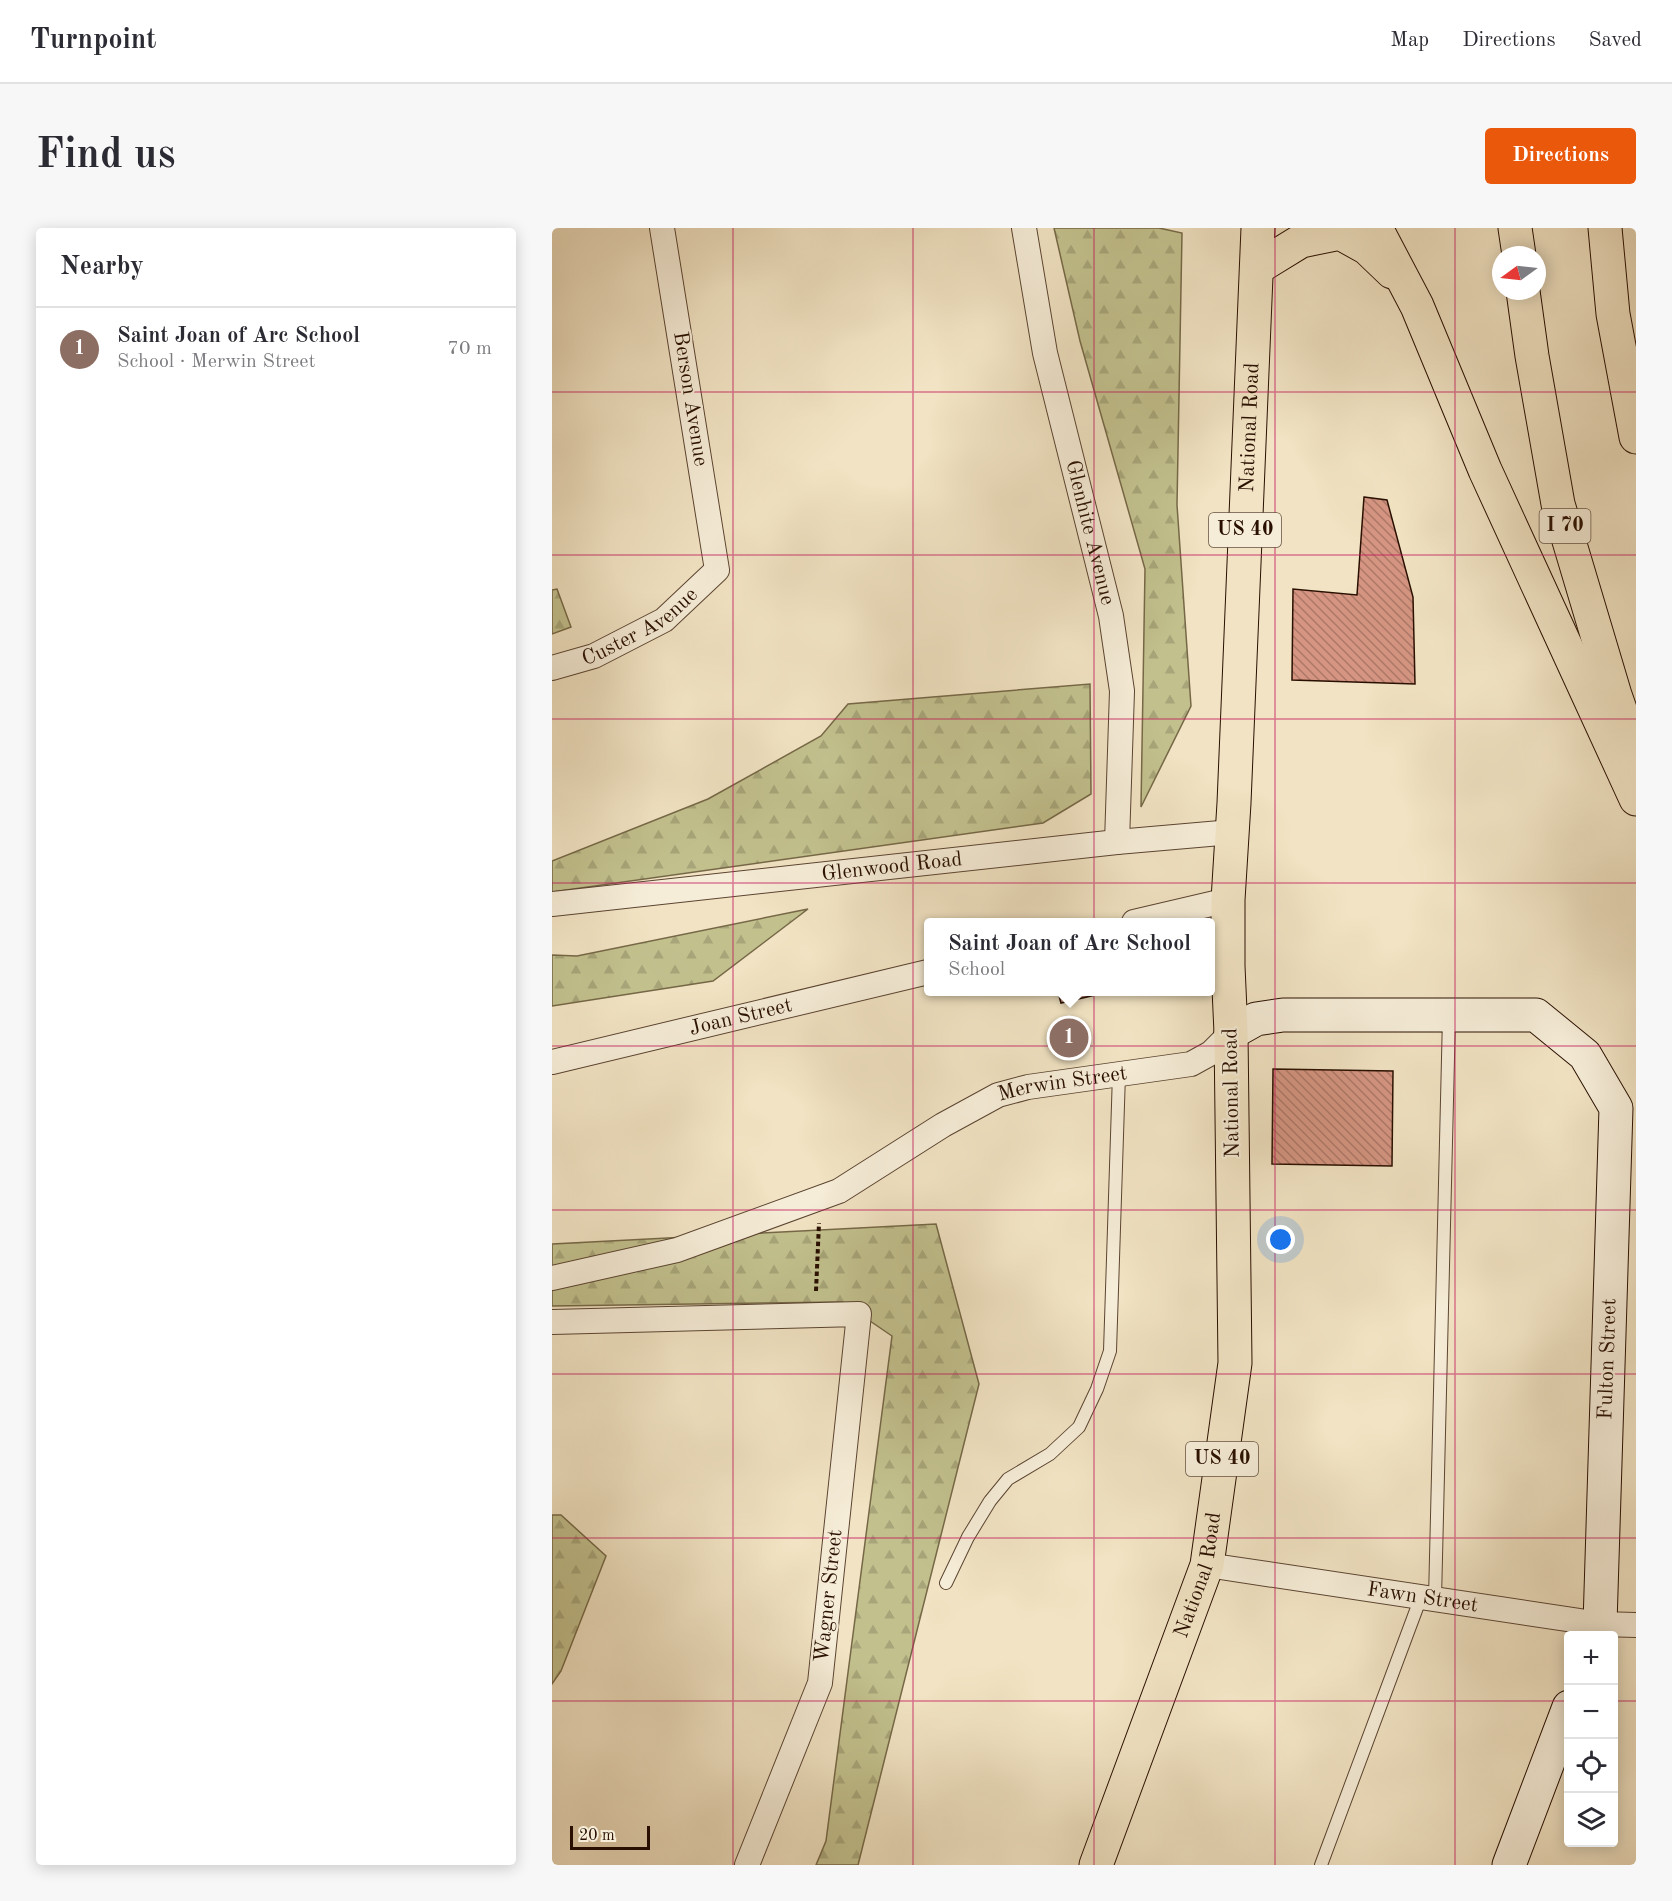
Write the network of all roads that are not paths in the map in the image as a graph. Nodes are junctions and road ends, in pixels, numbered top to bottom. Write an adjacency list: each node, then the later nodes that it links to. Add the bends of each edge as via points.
1 (662, 228): 12 (street, Berson Avenue)
2 (1024, 228): 17 (street, Glenhite Avenue, via 1045,353 1111,616 1122,691)
3 (1258, 228): 8 (main road, National Road / US 40)
4 (1376, 228): 9 (main road)
5 (1515, 228): 7 (main road)
6 (1605, 228): 11 (main road, via 1613,315)
7 (1518, 246)
8 (1257, 268): 9 (main road, via 1301,241 1340,233 1367,248); 16 (main road, National Road / US 40)
9 (1407, 286): 15 (main road, via 1485,470)
10 (1524, 300): 14 (main road, I 70, via 1558,504)
11 (1636, 436)
12 (717, 570): 13 (street, Custer Avenue, via 664,620 594,656)
13 (552, 668)
14 (1636, 754)
15 (1636, 799)
16 (1232, 832): 17 (street, Glenwood Road); 18 (main road, National Road / US 40)
17 (1117, 842): 19 (street, Glenwood Road)
18 (1228, 900): 20 (street); 23 (main road, National Road / US 40)
19 (552, 904)
20 (1151, 918)
21 (924, 973): 25 (street, Joan Street)
22 (1449, 1016): 23 (street, Merwin Street, via 1283,1015 1256,1019); 24 (street, Merwin Street, via 1536,1016); 31 (lane)
23 (1231, 1033): 26 (street, Merwin Street, via 1211,1053 1191,1064); 29 (main road, National Road / US 40, via 1235,1363)
24 (1584, 1054): 33 (street, Fulton Street, via 1616,1108)
25 (552, 1062)
26 (1119, 1074): 27 (street, Merwin Street, via 998,1095 839,1191 677,1250); 30 (lane, via 1110,1350 1097,1389 1079,1427 1050,1454 1008,1479 990,1501)
27 (552, 1278)
28 (552, 1322): 35 (street, Wagner Street, via 859,1314 820,1683)
29 (1207, 1565): 31 (street, Fawn Street); 36 (main road, National Road / US 40)
30 (946, 1583)
31 (1428, 1598): 33 (street, Fawn Street); 37 (lane)
32 (1636, 1626): 33 (street, Fawn Street)
33 (1598, 1630)
34 (1564, 1720): 38 (street)
35 (747, 1865)
36 (1096, 1865)
37 (1321, 1865)
38 (1509, 1865)

